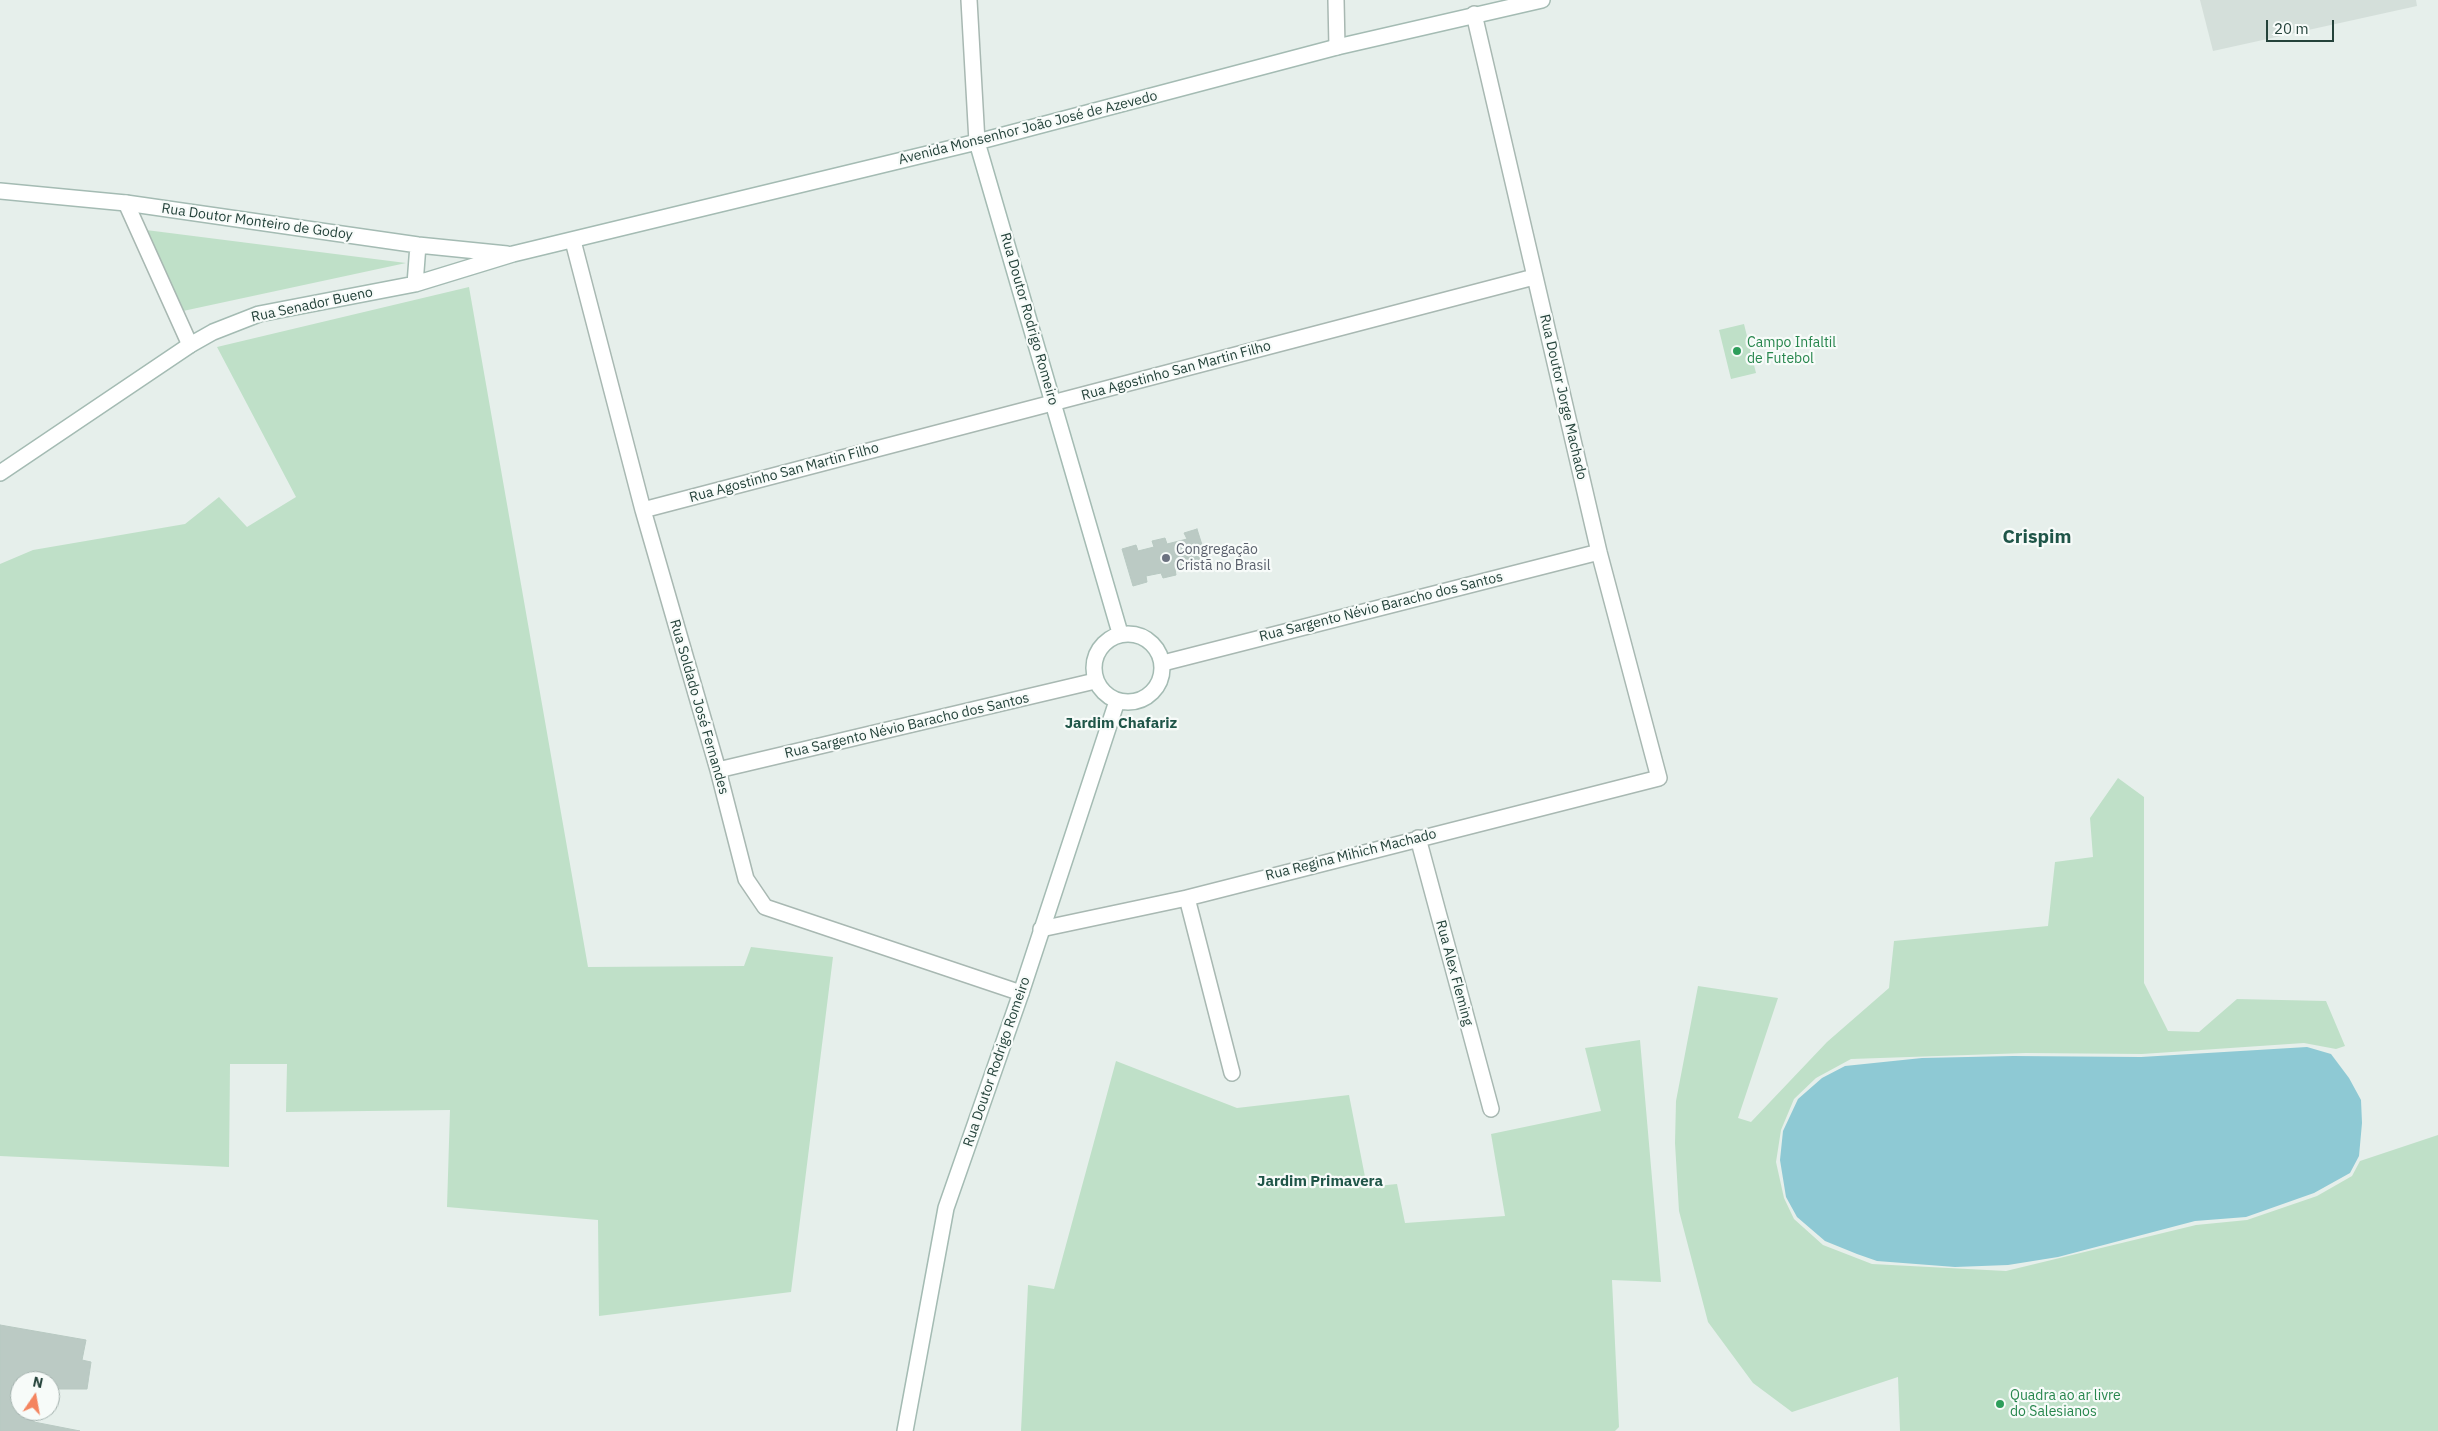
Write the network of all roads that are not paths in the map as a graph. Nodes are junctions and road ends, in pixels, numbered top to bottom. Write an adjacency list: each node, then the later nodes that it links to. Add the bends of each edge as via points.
1 (969, 0): 6 (street, Rua Doutor Rodrigo Romeiro)
2 (1336, 0): 5 (street)
3 (1542, 0): 4 (street, Avenida Monsenhor João José de Azevedo)
4 (1474, 14): 5 (street, Avenida Monsenhor João José de Azevedo); 12 (street, Rua Doutor Jorge Machado)
5 (1337, 47): 6 (street, Avenida Monsenhor João José de Azevedo)
6 (977, 142): 9 (street, Avenida Monsenhor João José de Azevedo); 15 (street, Rua Doutor Rodrigo Romeiro)
7 (0, 191): 8 (street, Rua Doutor Monteiro de Godoy)
8 (126, 203): 10 (street, Rua Doutor Monteiro de Godoy); 14 (street)
9 (573, 241): 11 (street, Avenida Monsenhor João José de Azevedo); 17 (street, Rua Soldado José Fernandes)
10 (418, 245): 11 (street, Rua Doutor Monteiro de Godoy); 13 (street)
11 (513, 254): 13 (street, Rua Senador Bueno)
12 (1534, 277): 15 (street, Rua Agostinho San Martin Filho); 18 (street, Rua Doutor Jorge Machado)
13 (415, 284): 14 (street, Rua Senador Bueno, via 258,314 213,332)
14 (190, 346): 16 (street, Rua Senador Bueno)
15 (1053, 403): 17 (street, Rua Agostinho San Martin Filho); 19 (street, Rua Doutor Rodrigo Romeiro)
16 (0, 473)
17 (643, 510): 23 (street, Rua Soldado José Fernandes)
18 (1599, 552): 20 (street, Rua Sargento Névio Baracho dos Santos); 24 (street, Rua Doutor Jorge Machado)
19 (1120, 633): 20 (street, via 1139,634 1155,645); 21 (street, via 1102,643 1093,661)
20 (1163, 663): 22 (street, via 1161,680 1150,695 1134,702)
21 (1096, 681): 22 (street, via 1101,690); 23 (street, Rua Sargento Névio Baracho dos Santos)
22 (1117, 701): 27 (street, Rua Doutor Rodrigo Romeiro)
23 (718, 770): 28 (street, Rua Soldado José Fernandes, via 746,879 765,907)
24 (1659, 778): 25 (street, Rua Regina Mihich Machado)
25 (1418, 838): 26 (street, Rua Regina Mihich Machado); 30 (street, Rua Alex Fleming)
26 (1186, 898): 27 (street, Rua Regina Mihich Machado); 29 (street)
27 (1041, 929): 28 (street, Rua Doutor Rodrigo Romeiro)
28 (1021, 992): 31 (street, Rua Doutor Rodrigo Romeiro, via 946,1208)
29 (1232, 1073)
30 (1491, 1109)
31 (905, 1431)

